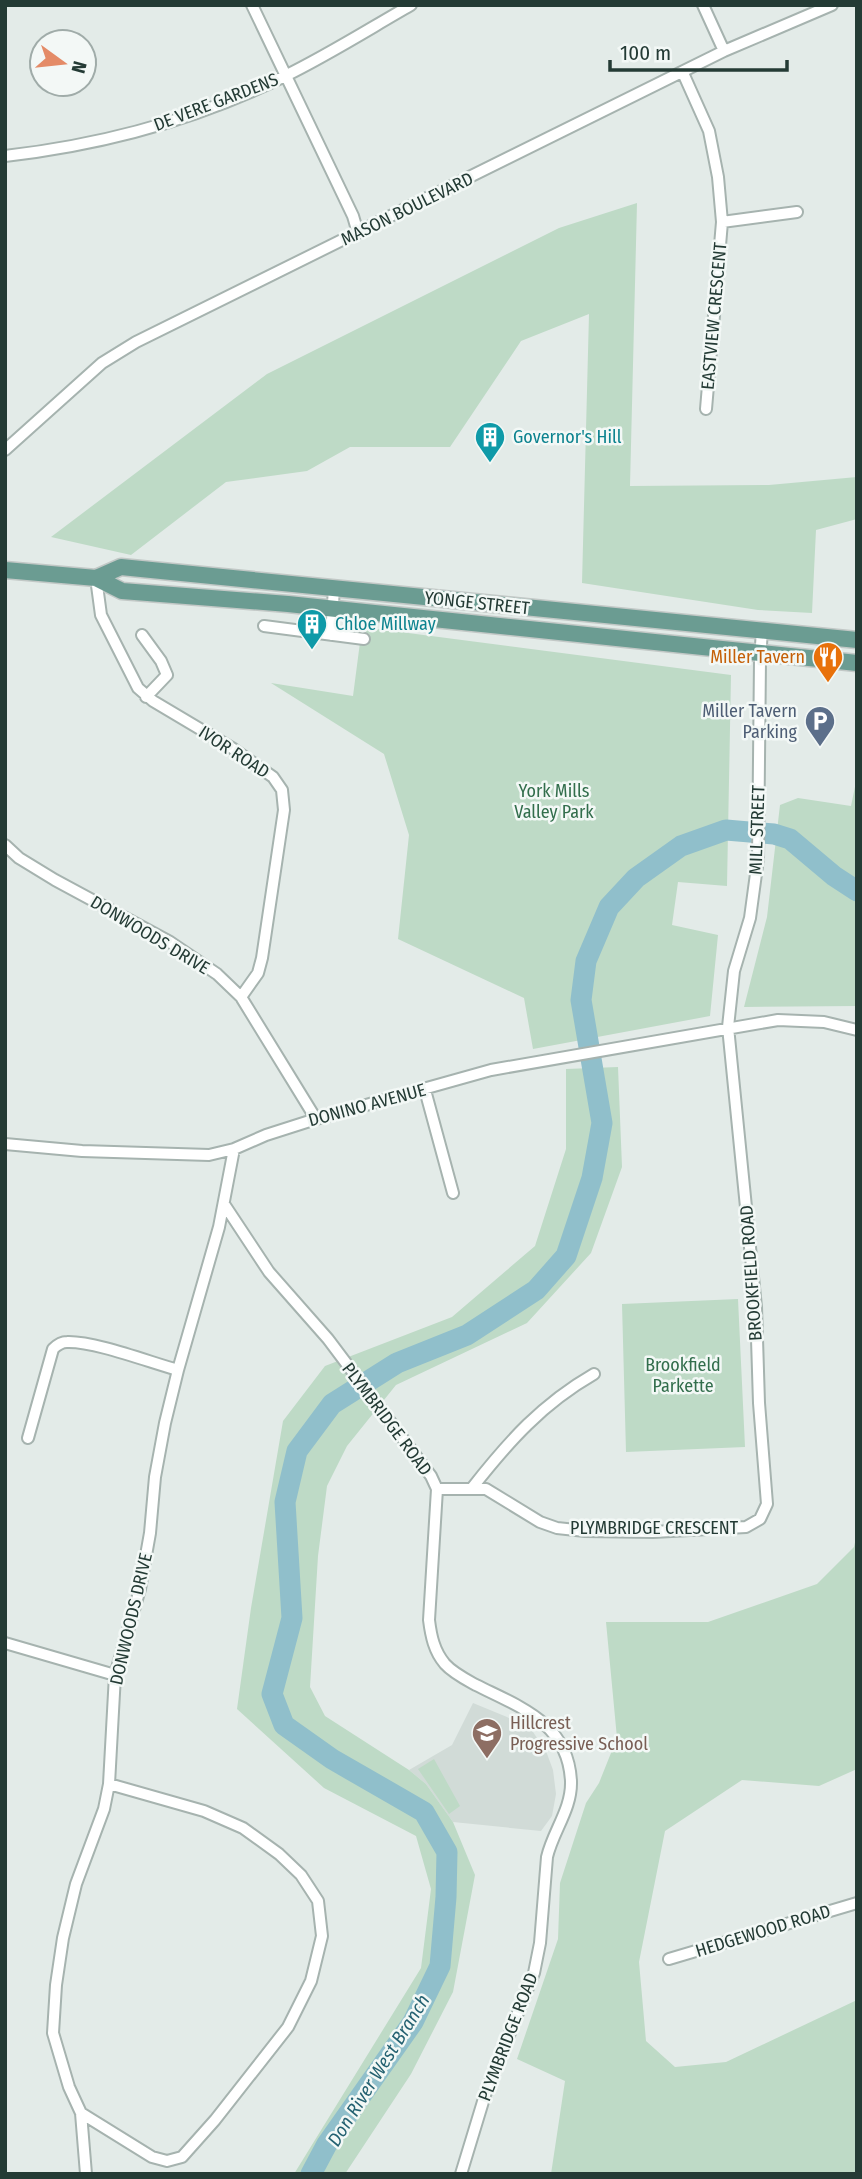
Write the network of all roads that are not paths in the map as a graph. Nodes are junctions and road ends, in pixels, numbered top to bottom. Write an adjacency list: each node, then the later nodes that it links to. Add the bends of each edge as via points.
1 (253, 5): 7 (street)
2 (411, 5): 7 (street, DE VERE GARDENS)
3 (703, 5): 5 (street)
4 (832, 5): 5 (street, MASON BOULEVARD)
5 (724, 51): 6 (street, MASON BOULEVARD)
6 (683, 73): 10 (street, EASTVIEW CRESCENT, via 709,131); 11 (street, MASON BOULEVARD)
7 (285, 76): 8 (street, DE VERE GARDENS, via 131,133 60,150); 11 (street)
8 (5, 156)
9 (797, 212): 10 (street, EASTVIEW CRESCENT)
10 (722, 222): 12 (street, EASTVIEW CRESCENT)
11 (358, 233): 13 (street, MASON BOULEVARD, via 113,355)
12 (706, 410)
13 (5, 450)
14 (5, 570): 15 (main road, YONGE STREET)
15 (96, 578): 16 (main road, YONGE STREET, via 121,567); 17 (main road, YONGE STREET, via 122,591); 26 (street, IVOR ROAD, via 101,615)
16 (334, 588): 17 (street); 19 (main road, YONGE STREET)
17 (332, 608): 21 (street); 24 (main road, YONGE STREET)
18 (264, 626): 21 (street)
19 (762, 630): 23 (main road, YONGE STREET); 24 (street, MILL STREET)
20 (142, 635): 26 (street, via 167,675)
21 (331, 635): 22 (street)
22 (365, 639)
23 (857, 640)
24 (760, 652): 25 (main road, YONGE STREET); 29 (street, MILL STREET, via 758,859 750,918 734,971)
25 (857, 663)
26 (146, 697): 28 (street, IVOR ROAD, via 232,748 273,777 282,790 284,810 262,958 258,973)
27 (5, 845): 28 (street, DONWOODS DRIVE, via 55,880 170,942)
28 (241, 996): 32 (street, DONWOODS DRIVE)
29 (728, 1027): 30 (street, DONINO AVENUE, via 793,1020); 31 (street, DONINO AVENUE, via 491,1070); 42 (street, BROOKFIELD ROAD, via 756,1307 767,1504)
30 (857, 1030)
31 (425, 1090): 32 (street, DONINO AVENUE); 35 (street)
32 (316, 1119): 34 (street, DONINO AVENUE)
33 (5, 1144): 34 (street, DONINO AVENUE, via 209,1155)
34 (234, 1149): 36 (street, DONWOODS DRIVE)
35 (453, 1193)
36 (224, 1204): 37 (street, DONWOODS DRIVE); 41 (street, PLYMBRIDGE ROAD, via 269,1272 328,1339 422,1462)
37 (178, 1370): 39 (street, via 89,1345 60,1343 52,1349); 44 (street, DONWOODS DRIVE, via 155,1478 140,1589)
38 (594, 1374): 40 (street, via 536,1415 502,1448)
39 (28, 1438)
40 (472, 1488): 41 (street, PLYMBRIDGE CRESCENT); 42 (street, PLYMBRIDGE CRESCENT, via 486,1489 557,1528 653,1532 746,1527)
41 (437, 1489): 50 (street, PLYMBRIDGE ROAD, via 429,1593 431,1640 454,1672 526,1709 549,1727 564,1751 571,1781 568,1805 547,1857 534,1973 492,2074)
42 (760, 1519)
43 (5, 1643): 44 (street)
44 (115, 1675): 45 (street, DONWOODS DRIVE)
45 (109, 1784): 48 (street, DONWOODS DRIVE, via 76,1884 56,1984 53,2033); 48 (street, via 204,1811 243,1828 301,1875 318,1901 322,1937 311,1981 288,2027 182,2157 167,2161 152,2157)
46 (857, 1903): 47 (street, HEDGEWOOD ROAD)
47 (669, 1959)
48 (81, 2113): 49 (street, DONWOODS DRIVE)
49 (86, 2174)
50 (461, 2174)

